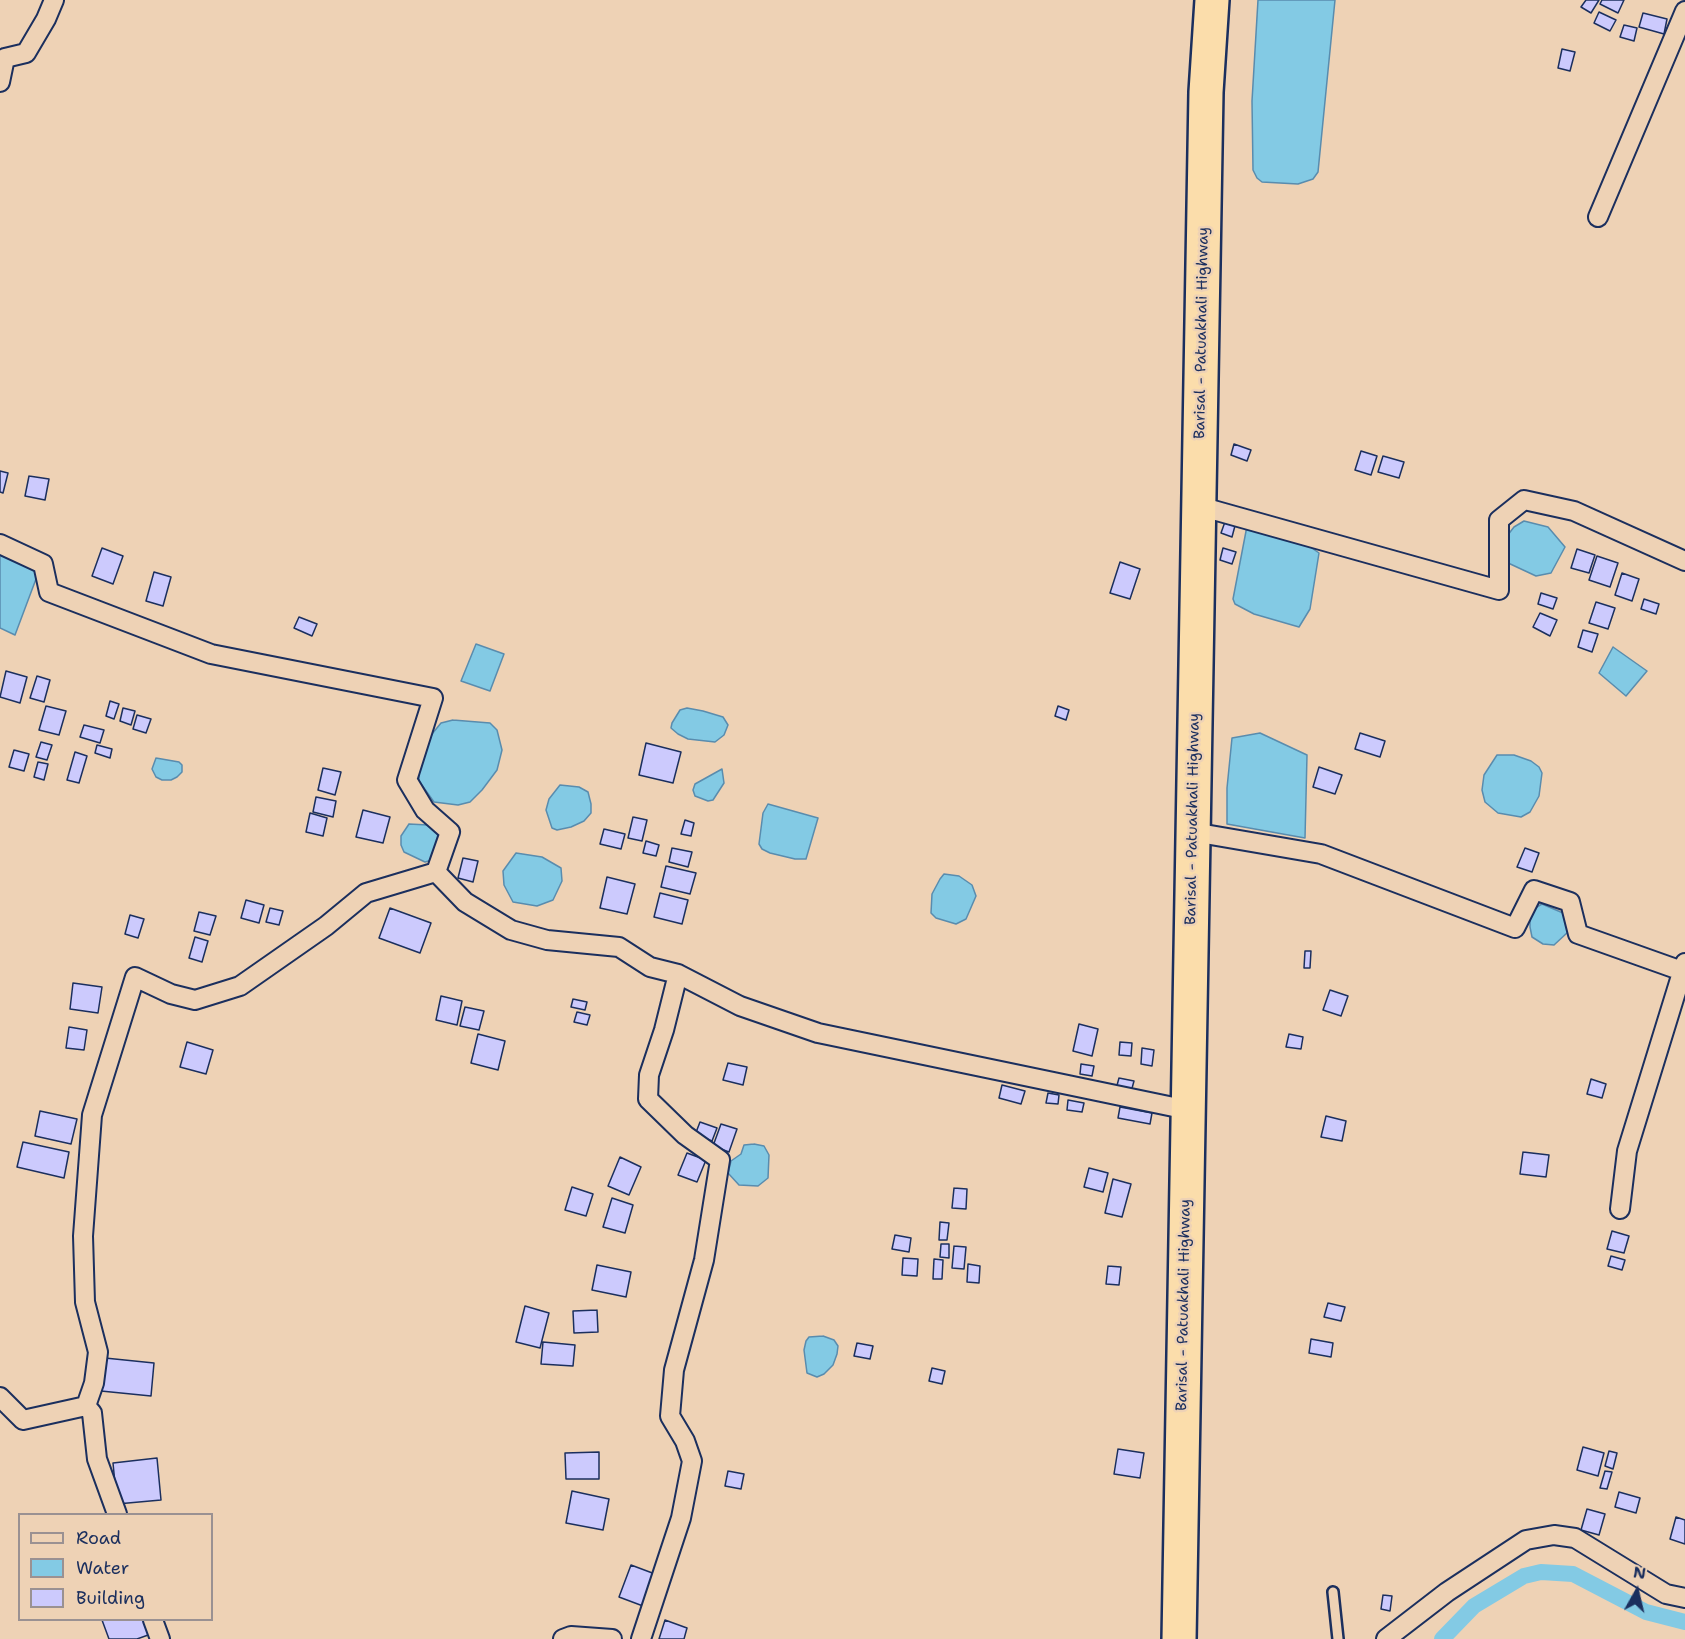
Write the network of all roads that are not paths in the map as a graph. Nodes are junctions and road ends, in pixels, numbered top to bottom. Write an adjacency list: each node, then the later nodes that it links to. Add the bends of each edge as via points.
1 (54, 0): 4 (street, via 26,52 5,58)
2 (1212, 0): 6 (highway, Barisal - Patuakhali Highway, via 1206,92)
3 (1685, 11): 5 (street)
4 (0, 82)
5 (1598, 217)
6 (1199, 506): 8 (street, via 1499,590 1499,520 1524,500 1574,511); 9 (highway, Barisal - Patuakhali Highway)
7 (0, 543): 10 (street, via 43,564 49,592 211,654 433,698 407,780 424,810 450,832)
8 (1685, 561)
9 (1193, 832): 11 (street, via 1321,854 1515,928 1534,890 1570,902 1578,934); 13 (highway, Barisal - Patuakhali Highway)
10 (436, 872): 12 (street, via 465,902 512,930 547,940 619,947 650,967); 16 (street, via 366,893 240,986 195,1000 135,977 92,1115 83,1236 85,1302 98,1352)
11 (1684, 967): 14 (street, via 1627,1150)
12 (678, 974): 13 (street, via 740,1006 818,1033); 24 (street, via 649,1075 648,1100 685,1135 720,1160 704,1260 674,1370 670,1416 692,1461 681,1518)
13 (1188, 1110): 25 (highway, Barisal - Patuakhali Highway)
14 (1620, 1209)
15 (0, 1397): 16 (street, via 23,1420)
16 (86, 1406): 17 (street, via 92,1413 97,1459)
17 (116, 1513)
18 (1333, 1592): 26 (lane)
19 (1685, 1598): 27 (street, via 1666,1594 1575,1538 1554,1535 1526,1540 1447,1592)
20 (153, 1621): 21 (street)
21 (160, 1639)
22 (563, 1639): 23 (street)
23 (612, 1639)
24 (641, 1639)
25 (1179, 1639)
26 (1338, 1639)
27 (1386, 1639)

